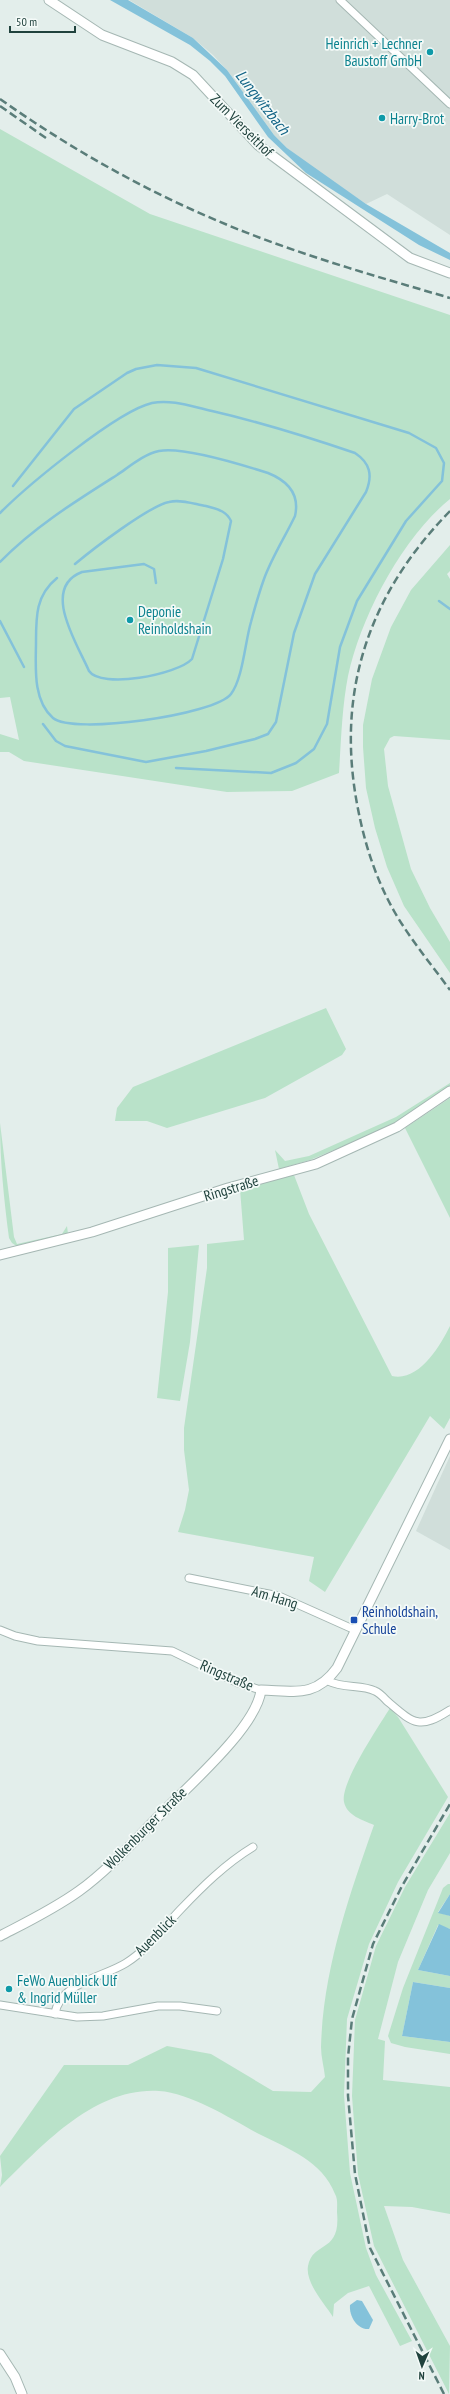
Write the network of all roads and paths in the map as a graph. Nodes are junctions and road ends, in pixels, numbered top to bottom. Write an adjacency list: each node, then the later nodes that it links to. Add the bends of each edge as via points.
1 (49, 0): 4 (street, Zum Vierseithof, via 102,35 172,62 192,75 258,145 410,258)
2 (340, 0): 3 (street)
3 (450, 104)
4 (450, 273)
5 (450, 1091): 6 (street, Ringstraße, via 397,1127 316,1164 228,1188 112,1226)
6 (0, 1255)
7 (450, 1439): 10 (street)
8 (189, 1578): 10 (street, Am Hang, via 279,1596)
9 (0, 1630): 12 (street, Ringstraße, via 38,1641 172,1651 238,1683)
10 (355, 1630): 11 (street)
11 (328, 1681): 12 (street, Ringstraße, via 307,1690); 13 (street, via 339,1686 376,1691 411,1721 419,1724 433,1721)
12 (261, 1690): 15 (street, Wolkenburger Straße, via 255,1709 226,1748 122,1853 81,1890 48,1912)
13 (450, 1710)
14 (253, 1847): 18 (street, Auenblick, via 230,1861 180,1910 158,1936 128,1963 72,1990 60,2001)
15 (0, 1936)
16 (0, 2005): 18 (street)
17 (217, 2011): 18 (street, via 158,2006 92,2017)
18 (55, 2014)
19 (0, 2354): 20 (street, via 15,2377)
20 (22, 2394)

